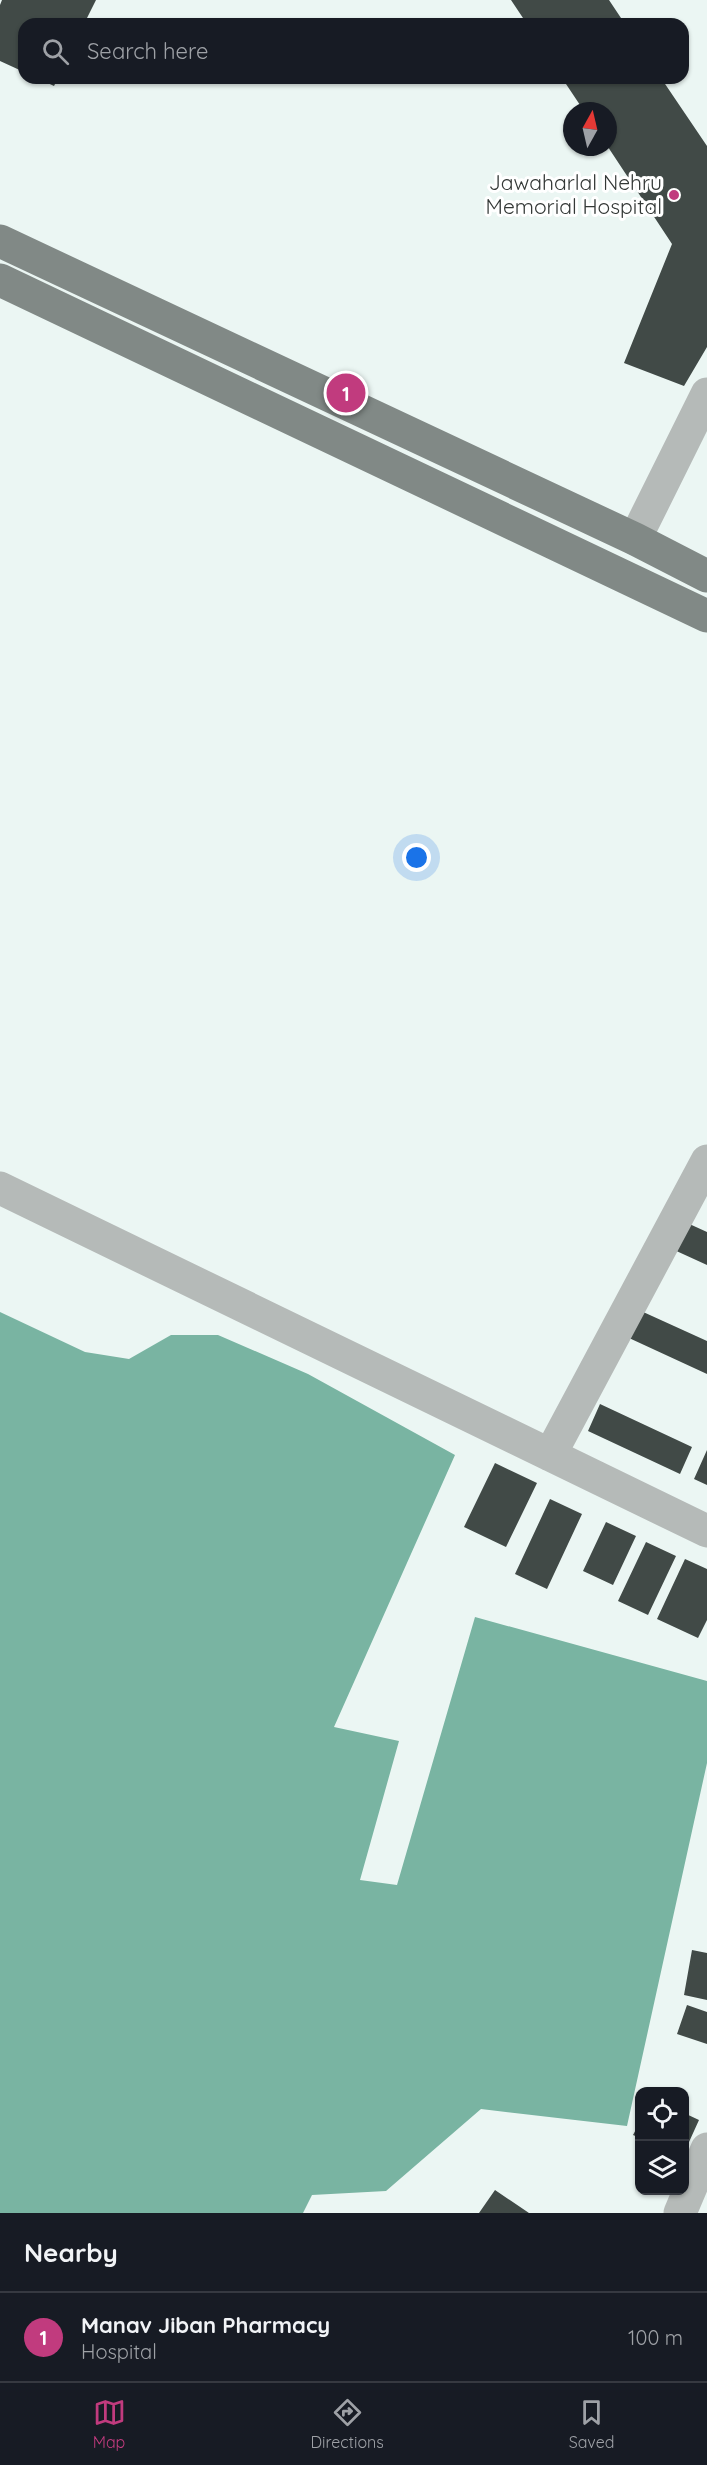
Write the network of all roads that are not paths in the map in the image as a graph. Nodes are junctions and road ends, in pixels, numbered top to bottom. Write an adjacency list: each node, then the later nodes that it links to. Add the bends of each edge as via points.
1 (0, 241): 4 (main road)
2 (0, 280): 6 (main road)
3 (707, 394): 4 (street)
4 (635, 539): 5 (main road)
5 (707, 576)
6 (707, 616)
7 (707, 1161): 9 (street)
8 (0, 1188): 9 (street)
9 (550, 1455): 10 (street)
10 (707, 1531)
11 (707, 2149): 12 (street)
12 (680, 2213)

